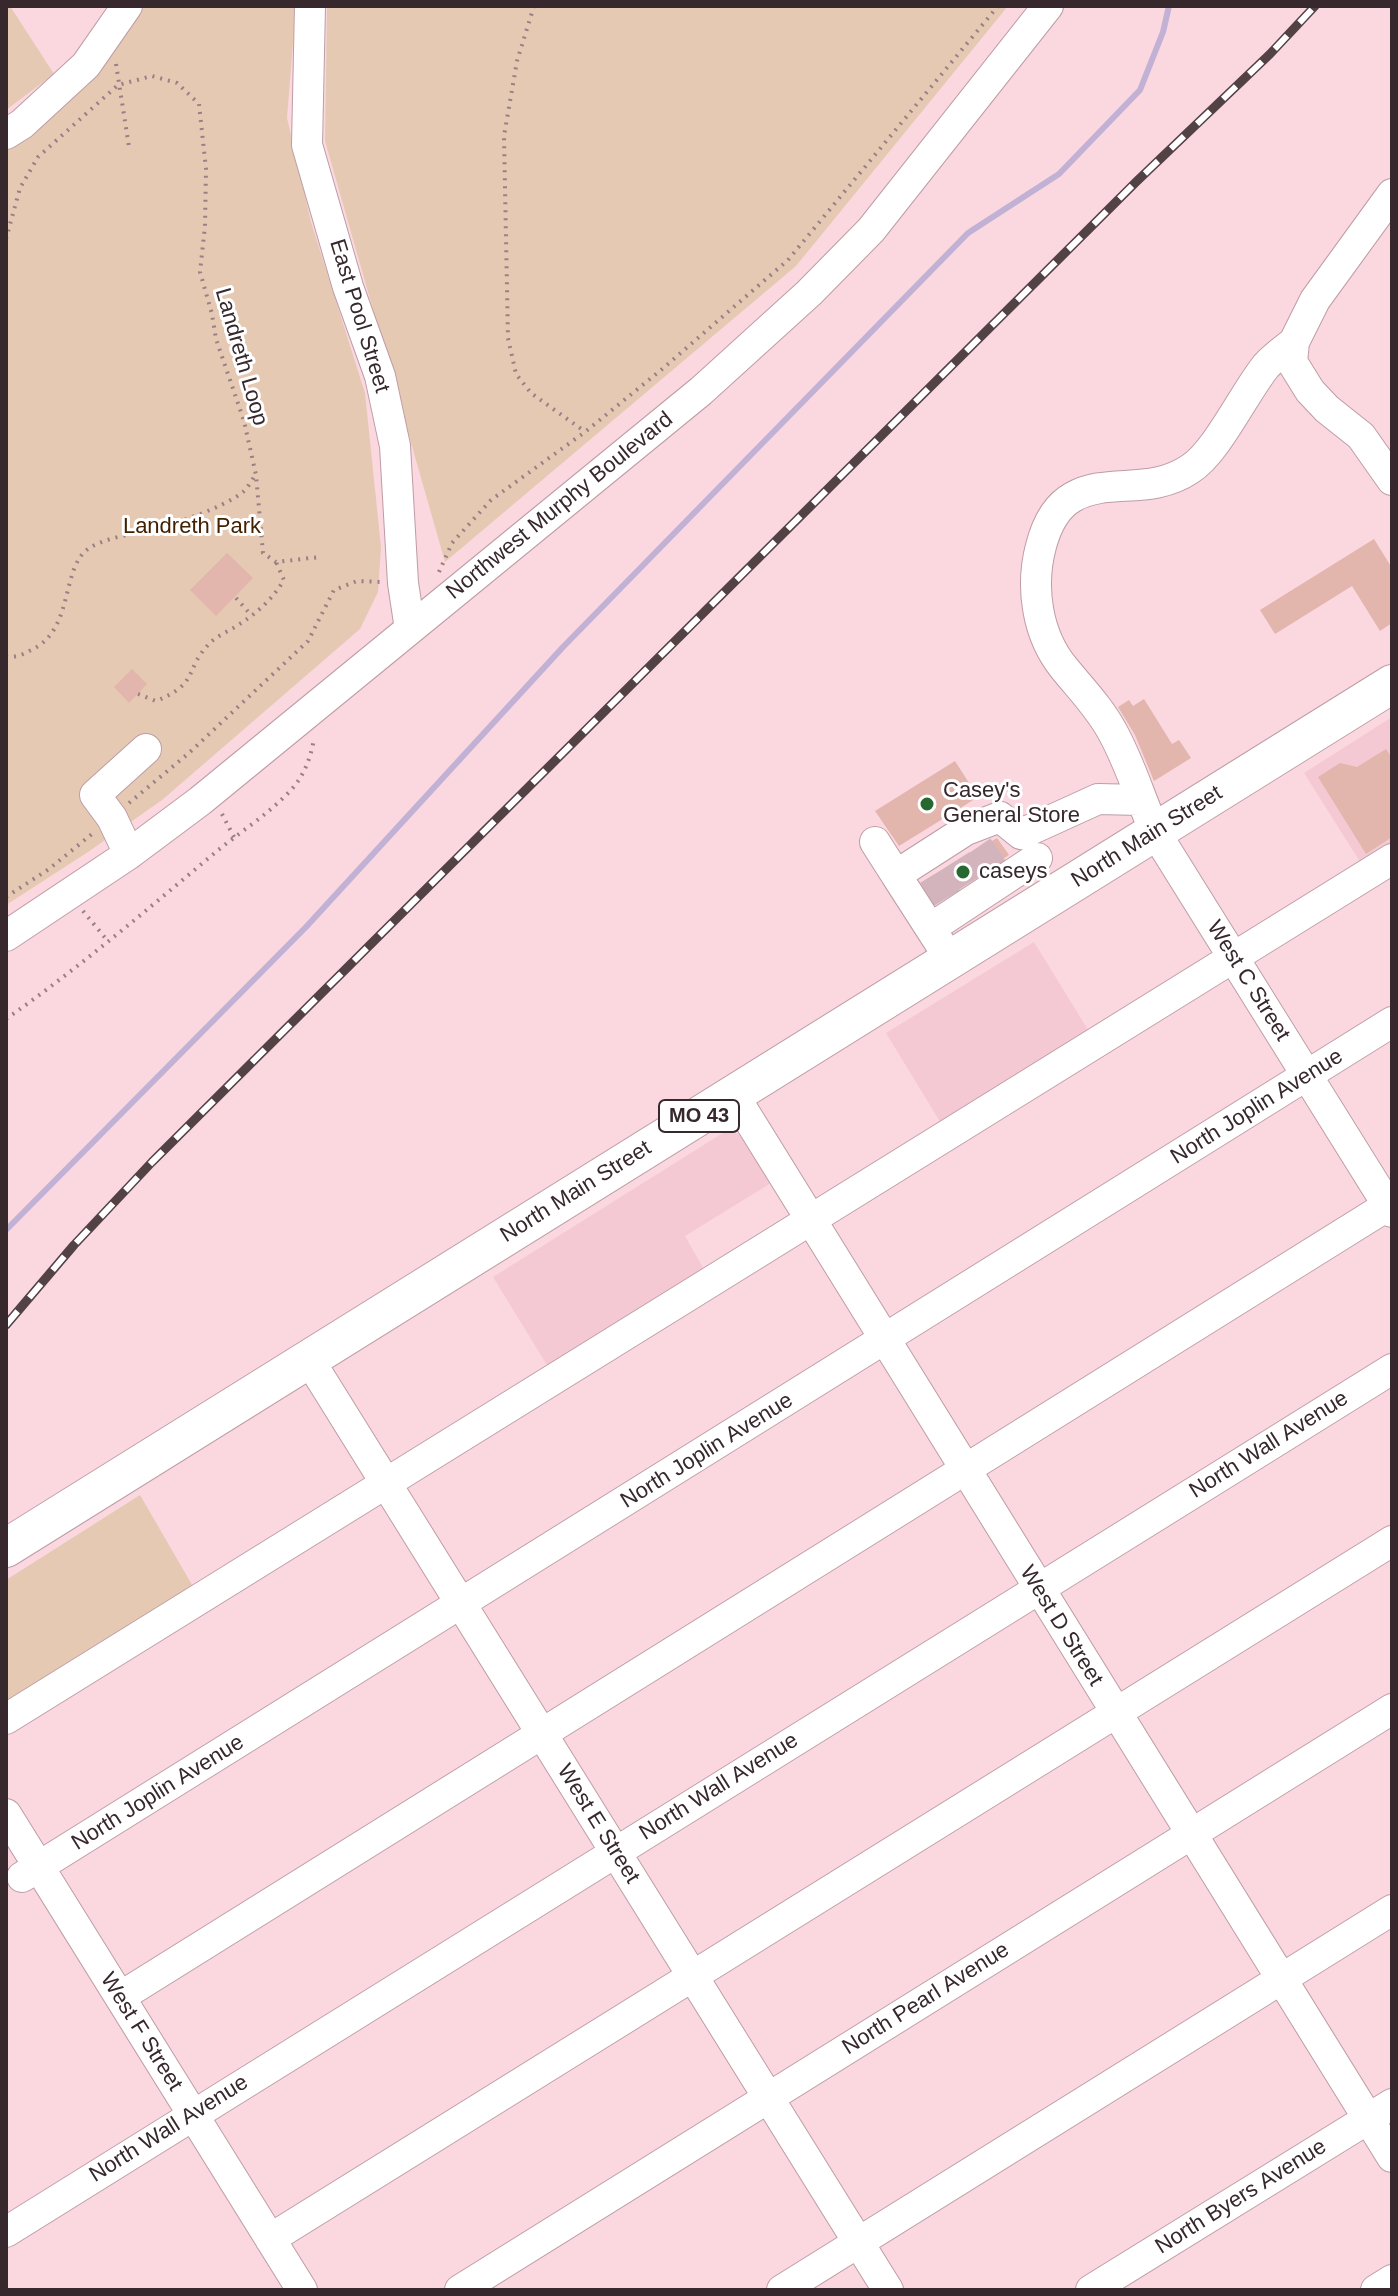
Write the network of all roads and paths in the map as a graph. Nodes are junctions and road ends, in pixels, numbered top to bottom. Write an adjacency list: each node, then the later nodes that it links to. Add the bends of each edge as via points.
1 (310, 6): 17 (street, East Pool Street, via 307,145 380,376 395,446)
2 (534, 6): 12 (path, via 517,61 504,136 508,338 516,374 531,393)
3 (998, 6): 12 (path, via 788,260)
4 (1048, 6): 20 (street, Northwest Murphy Boulevard, via 871,230 809,293 701,391)
5 (120, 16): 6 (path); 7 (street, via 86,65)
6 (118, 85): 8 (path); 10 (path, via 38,157 20,188); 14 (path, Landreth Loop, via 152,76 177,83 199,104 206,169 200,272)
7 (6, 134)
8 (129, 147)
9 (1392, 194): 11 (street, via 1315,300)
10 (6, 239)
11 (1294, 342): 13 (street, via 1292,362 1304,383); 26 (street, West C Street, via 1266,366 1188,471 1145,486 1082,493 1050,520 1036,567 1038,612 1062,666 1118,741)
12 (585, 432): 17 (path, via 491,500 452,543 431,584)
13 (1388, 465)
14 (256, 475): 16 (path, Landreth Loop, via 263,553); 21 (path, via 244,491 207,510 87,549 47,639 33,650)
15 (320, 557): 16 (path)
16 (276, 562): 19 (path, via 284,580 272,600)
17 (403, 583): 20 (street, East Pool Street); 27 (path, via 357,581 334,590 308,641)
18 (236, 598): 19 (path)
19 (252, 616): 23 (path, via 209,643 177,693 156,701)
20 (410, 629): 24 (street, Northwest Murphy Boulevard)
21 (6, 656)
22 (1392, 684): 26 (main road, North Main Street / MO 43)
23 (138, 694)
24 (307, 714): 30 (street, Northwest Murphy Boulevard); 38 (path, via 314,737 309,764 286,796)
25 (146, 749): 27 (street, via 95,795)
26 (1148, 816): 29 (street, via 1098,799); 34 (main road, North Main Street / MO 43); 39 (street, West C Street)
27 (112, 818): 30 (street); 36 (path)
28 (875, 842): 32 (street)
29 (1029, 846): 33 (street); 33 (street, via 1000,817); 34 (street)
30 (129, 854): 35 (street, Northwest Murphy Boulevard)
31 (1392, 859): 39 (street)
32 (896, 875): 33 (street); 33 (street)
33 (959, 881): 34 (main road, North Main Street / MO 43); 43 (main road, North Main Street / MO 43)
34 (1058, 892)
35 (68, 894): 37 (street, Northwest Murphy Boulevard); 38 (path)
36 (6, 897)
37 (6, 936)
38 (107, 940): 40 (path, via 65,978)
39 (1233, 957): 42 (street, West C Street); 45 (street)
40 (6, 1019)
41 (1392, 1022): 42 (street, North Joplin Avenue)
42 (1307, 1076): 44 (street, West C Street); 46 (street, North Joplin Avenue)
43 (733, 1094): 45 (street, West D Street); 47 (main road, North Main Street / MO 43)
44 (1391, 1207): 49 (street)
45 (811, 1220): 46 (street, West D Street); 50 (street)
46 (884, 1340): 49 (street, West D Street); 54 (street, North Joplin Avenue)
47 (308, 1358): 50 (street, West E Street); 52 (main road, North Main Street / MO 43)
48 (1392, 1369): 53 (street, North Wall Avenue)
49 (964, 1470): 53 (street, West D Street); 58 (street)
50 (386, 1483): 54 (street, West E Street); 57 (street)
51 (1392, 1541): 56 (street)
52 (6, 1548)
53 (1038, 1589): 56 (street, West D Street); 61 (street, North Wall Avenue)
54 (462, 1605): 58 (street, West E Street); 62 (street, North Joplin Avenue)
55 (1392, 1709): 60 (street, North Pearl Avenue)
56 (1116, 1713): 60 (street, West D Street); 64 (street)
57 (6, 1719)
58 (542, 1733): 61 (street, West E Street); 66 (street)
59 (6, 1814): 62 (street, West F Street)
60 (1192, 1832): 65 (street, West D Street); 67 (street, North Pearl Avenue)
61 (615, 1852): 64 (street, West E Street); 69 (street, North Wall Avenue)
62 (30, 1872): 66 (street, West F Street)
63 (1392, 1910): 65 (street)
64 (693, 1976): 67 (street, West E Street); 72 (street)
65 (1282, 1979): 68 (street, West D Street); 73 (street)
66 (120, 1997): 69 (street, West F Street)
67 (769, 2098): 73 (street, West E Street); 76 (street, North Pearl Avenue)
68 (1380, 2111): 70 (street, West D Street); 79 (street, North Byers Avenue)
69 (193, 2114): 71 (street, North Wall Avenue); 72 (street, West F Street)
70 (1392, 2157)
71 (6, 2232)
72 (270, 2239): 75 (street, West F Street)
73 (858, 2242): 77 (street); 78 (street, West E Street)
74 (1392, 2280): 80 (street)
75 (302, 2290)
76 (460, 2290)
77 (782, 2290)
78 (888, 2290)
79 (1091, 2290)
80 (1376, 2290)

